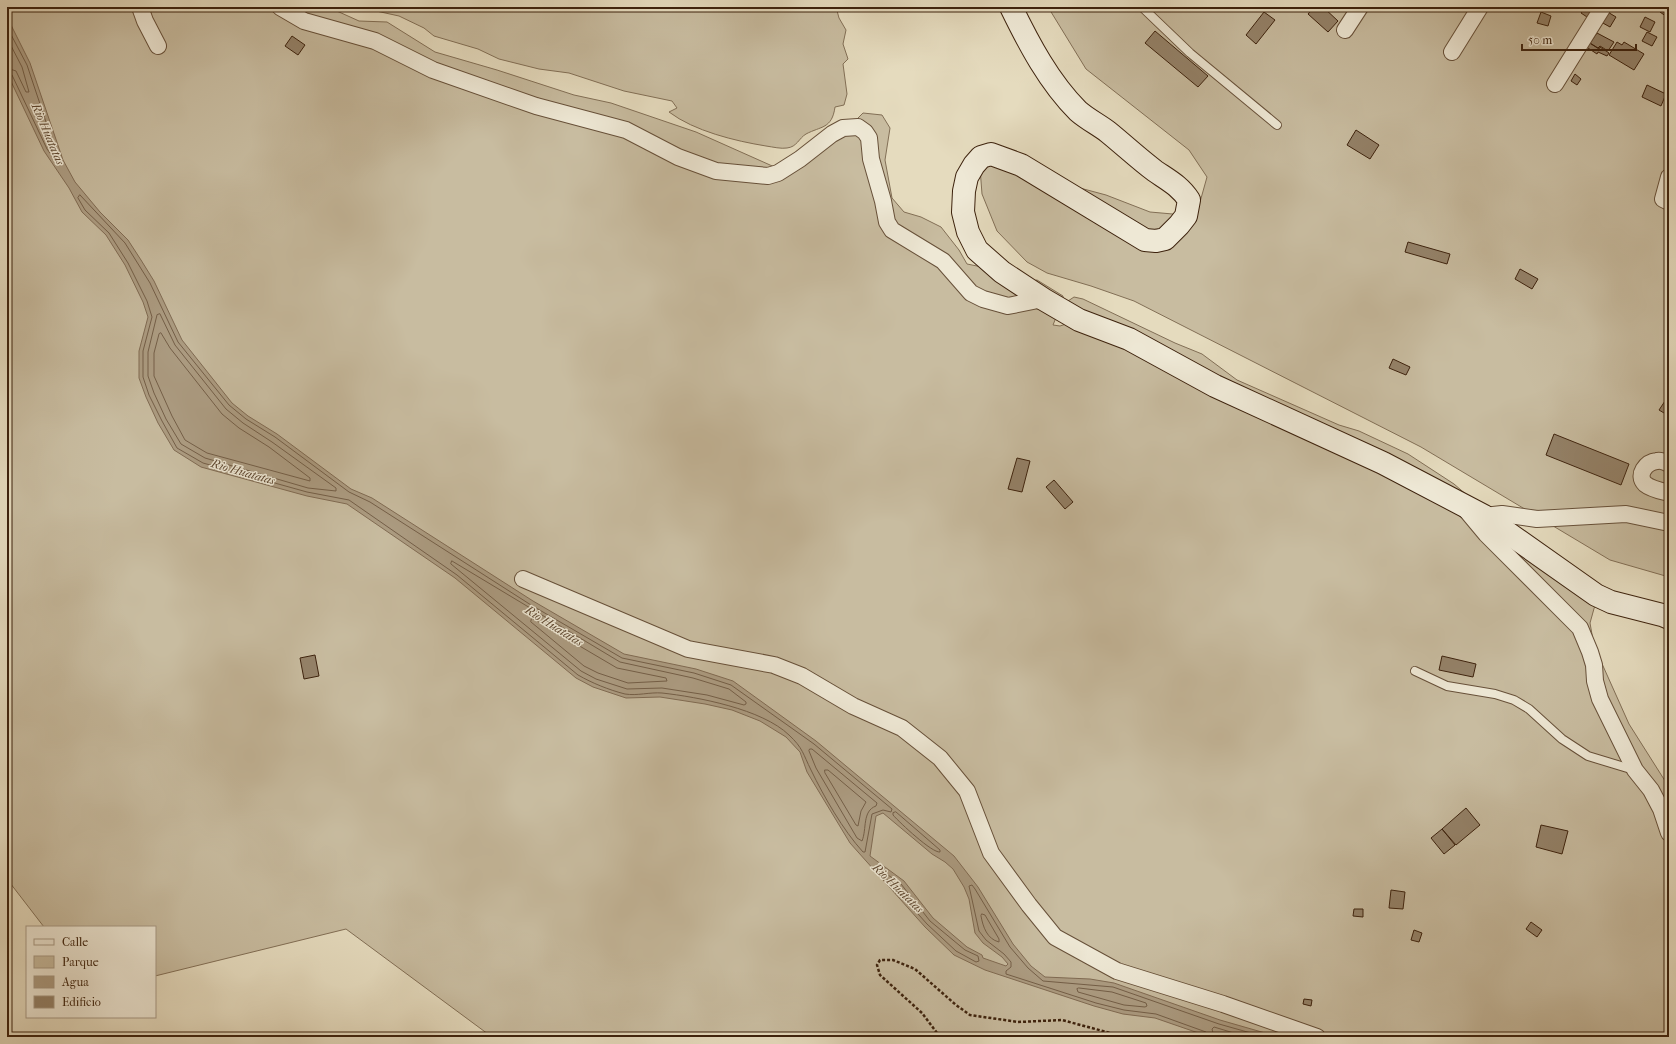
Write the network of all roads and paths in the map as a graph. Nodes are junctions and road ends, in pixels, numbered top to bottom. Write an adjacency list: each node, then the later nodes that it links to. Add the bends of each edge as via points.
1 (140, 7): 9 (street)
2 (280, 7): 15 (street, via 304,21 375,41 433,70 536,106 626,130 678,157 716,171 768,176 778,174 832,134 843,128 858,127 869,138 871,159 887,222 892,230 943,261 971,293 983,300 1008,306)
3 (1011, 7): 15 (street, via 1029,44 1079,112 1184,191 1189,200 1186,216 1165,239 1145,240 1021,165 991,154 981,157 967,178 964,191 963,212 968,232 977,250 1002,272)
4 (1142, 7): 12 (lane, via 1190,53)
5 (1360, 7): 8 (street)
6 (1480, 7): 10 (street)
7 (1603, 7): 11 (street)
8 (1345, 30)
9 (158, 46)
10 (1452, 52)
11 (1555, 84)
12 (1277, 125)
13 (1669, 177): 14 (street, via 1663,199)
14 (1669, 202)
15 (1043, 299): 18 (street, via 1079,320 1129,339 1248,402 1383,463)
16 (1669, 464): 17 (street, via 1658,460 1651,462 1645,466 1641,478 1651,488)
17 (1669, 493)
18 (1462, 505): 19 (street); 24 (street, via 1486,534 1580,628 1594,665 1594,681 1600,699)
19 (1484, 516): 20 (street, via 1502,514 1537,519 1626,514); 22 (street, via 1596,595 1610,602)
20 (1669, 523)
21 (523, 579): 28 (street, via 688,649 774,665 802,676 852,706 902,728 940,758 967,791 991,854 1055,937 1117,970)
22 (1669, 618)
23 (1415, 671): 24 (lane, via 1447,686 1514,700 1529,709 1562,739 1588,756)
24 (1635, 770): 25 (street, via 1651,790)
25 (1669, 833)
26 (940, 1037): 27 (path, via 922,1013 880,975 877,965 880,960 893,960 915,969 970,1015 1018,1022 1062,1020)
27 (1125, 1037)
28 (1317, 1037)

